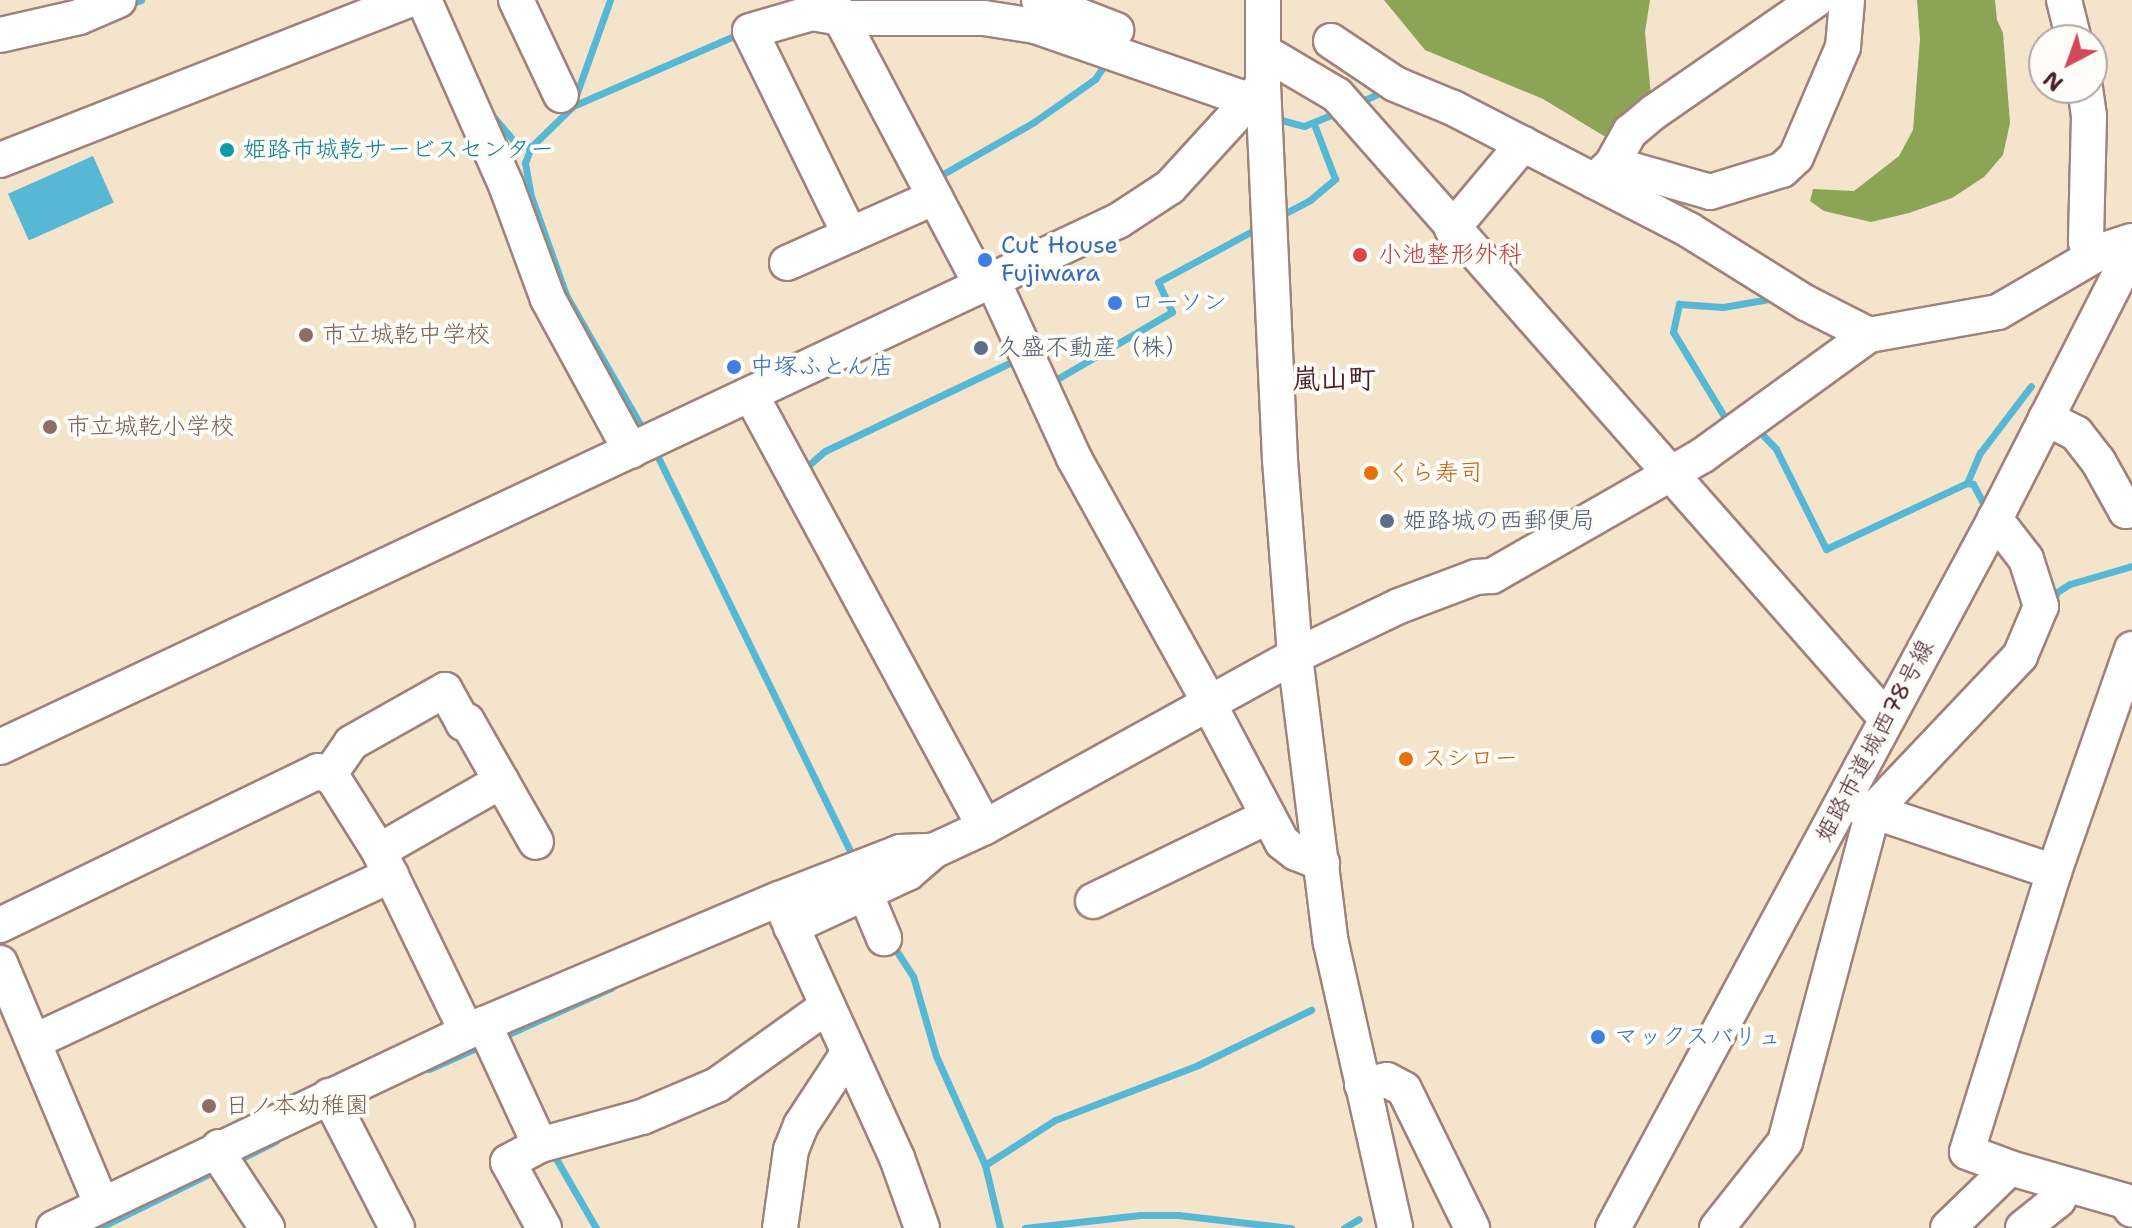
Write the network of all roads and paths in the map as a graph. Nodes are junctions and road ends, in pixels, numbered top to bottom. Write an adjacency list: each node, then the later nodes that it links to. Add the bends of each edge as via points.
1 (119, 0): 14 (street, via 79,17)
2 (409, 0): 20 (street)
3 (424, 0): 33 (street, via 506,185 548,299)
4 (516, 0): 17 (street)
5 (1039, 0): 12 (street)
6 (1263, 0): 16 (street)
7 (1816, 0): 21 (street, via 1654,112 1630,132)
8 (1847, 0): 21 (street, via 1843,47 1796,157 1782,170 1710,192)
9 (2064, 0): 13 (street)
10 (836, 9): 11 (street); 22 (street); 24 (street, via 750,31)
11 (980, 9): 16 (street)
12 (1107, 17)
13 (2070, 24)
14 (0, 35)
15 (1331, 41): 19 (street, via 1397,85)
16 (1259, 79): 23 (street, via 1337,95); 29 (street, via 1170,187 1118,221); 38 (street)
17 (561, 95)
18 (2087, 104): 27 (street, via 2086,242)
19 (1523, 144): 21 (street); 23 (street)
20 (0, 160)
21 (1603, 173): 30 (street, via 1806,303)
22 (935, 197): 24 (street); 29 (street, via 975,273)
23 (1452, 229): 34 (street)
24 (850, 235): 28 (street)
25 (2132, 241): 27 (street)
26 (2132, 250): 32 (street, 姫路市道城西78号線)
27 (2092, 257): 30 (street, via 1998,312)
28 (787, 263)
29 (993, 281): 31 (street); 39 (street, via 1074,458)
30 (1869, 335): 34 (street)
31 (751, 395): 33 (street); 46 (street)
32 (2046, 418): 35 (street, via 2076,433 2126,511); 36 (street, 姫路市道城西78号線)
33 (644, 446): 41 (street)
34 (1670, 473): 38 (street, via 1492,576 1399,606); 40 (street)
35 (2132, 508)
36 (1995, 519): 40 (street, 姫路市道城西78号線); 44 (street, via 2026,559 2041,606 2020,656)
37 (2132, 649): 50 (street)
38 (1295, 656): 39 (street); 49 (street)
39 (1208, 701): 45 (street); 46 (street)
40 (1886, 718): 44 (street, 姫路市道城西78号線)
41 (0, 747)
42 (329, 775): 43 (street, via 351,743 445,690); 48 (street); 54 (street, via 318,771)
43 (501, 781): 47 (street); 48 (street)
44 (1858, 806): 50 (street); 78 (street, 姫路市道城西78号線); 79 (street, via 1785,1142)
45 (1267, 817): 49 (street, via 1282,842); 52 (street)
46 (985, 827): 51 (street, via 933,851 919,849)
47 (536, 842)
48 (385, 863): 59 (street); 60 (street)
49 (1322, 863): 62 (street, via 1331,943)
50 (2054, 872): 66 (street, via 1967,1152)
51 (868, 881): 53 (street); 55 (street)
52 (1093, 901)
53 (785, 912): 58 (street); 59 (street)
54 (0, 925)
55 (884, 938)
56 (0, 963): 57 (street)
57 (9, 1006): 60 (street)
58 (826, 1007): 61 (street); 64 (street, via 717,1085 642,1117)
59 (484, 1035): 63 (street); 64 (street)
60 (35, 1041): 68 (street)
61 (849, 1052): 74 (street, via 801,1125 791,1150); 75 (street)
62 (1362, 1085): 76 (street); 77 (street, via 1387,1080 1404,1089)
63 (333, 1105): 65 (street); 72 (street)
64 (540, 1145): 73 (street, via 508,1162)
65 (223, 1159): 68 (street); 71 (street)
66 (2010, 1168): 67 (street); 80 (street)
67 (2066, 1185): 69 (street, via 2125,1201); 81 (street, via 2058,1200)
68 (101, 1203): 70 (street)
69 (2132, 1210)
70 (54, 1228)
71 (267, 1228)
72 (397, 1228)
73 (544, 1228)
74 (780, 1228)
75 (922, 1228)
76 (1395, 1228)
77 (1472, 1228)
78 (1613, 1228)
79 (1717, 1228)
80 (1948, 1228)
81 (2023, 1228)

